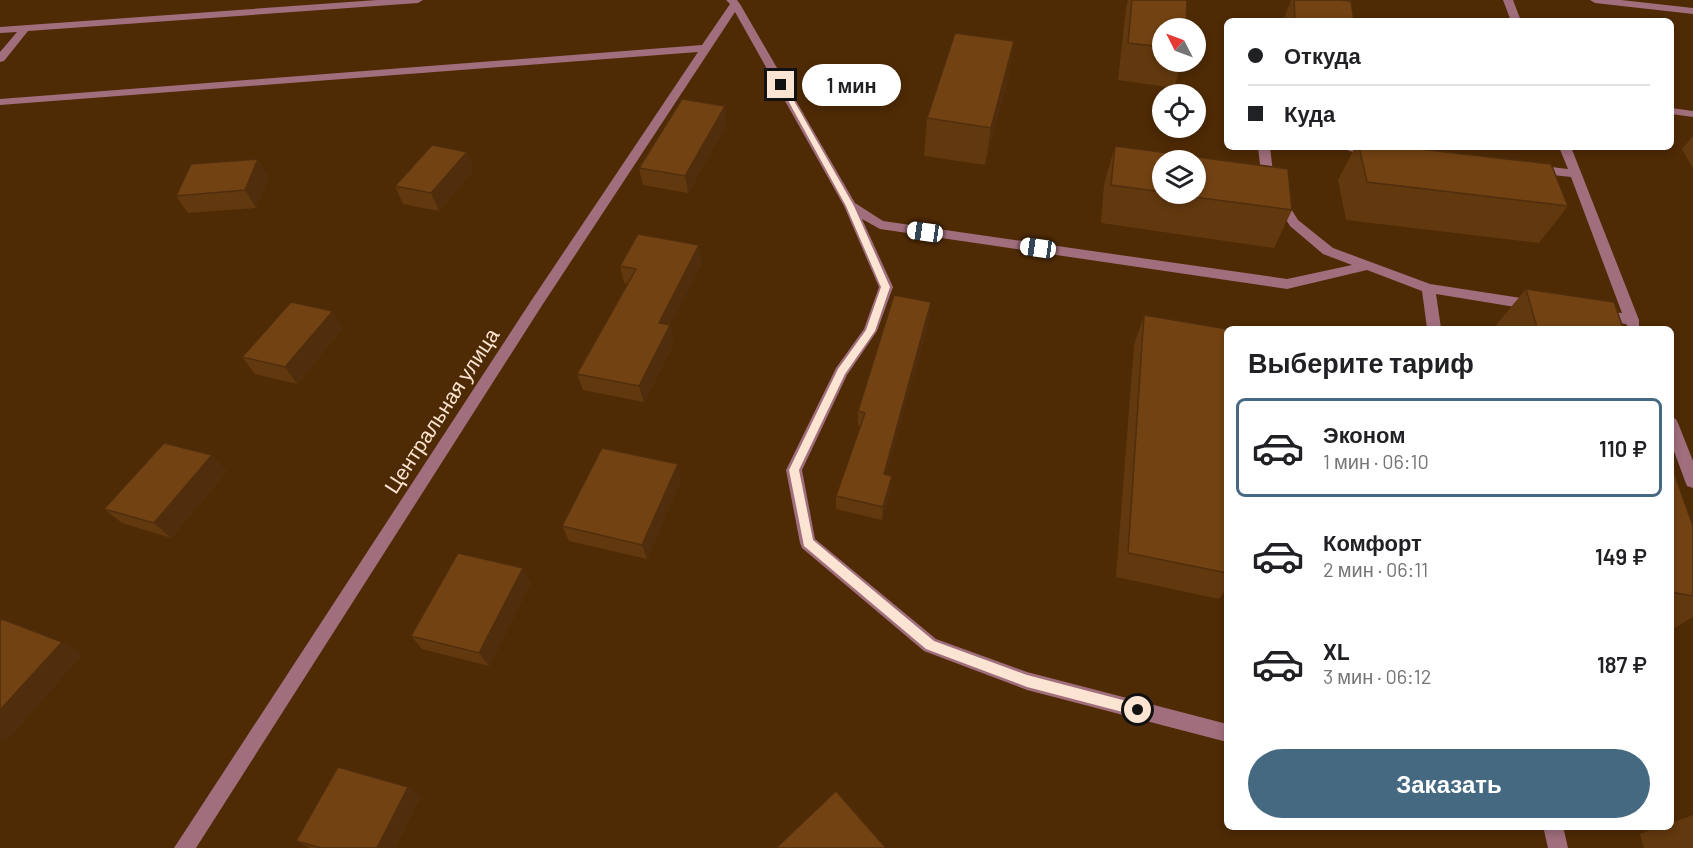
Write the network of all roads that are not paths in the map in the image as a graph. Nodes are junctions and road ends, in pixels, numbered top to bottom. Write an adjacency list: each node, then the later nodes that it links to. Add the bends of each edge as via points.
1 (418, 0): 7 (street)
2 (1508, 0): 6 (street)
3 (1594, 0): 5 (street)
4 (733, 2): 9 (street, Центральная улица); 20 (street)
5 (1693, 10)
6 (1515, 18)
7 (25, 28): 8 (street); 10 (street)
8 (0, 30)
9 (706, 48): 11 (street); 31 (street, Центральная улица, via 536,303)
10 (0, 59)
11 (0, 102)
12 (1674, 111): 13 (street)
13 (1693, 114)
14 (1264, 150): 21 (street, via 1268,181 1294,223 1328,251)
15 (1372, 150): 17 (street)
16 (1566, 150): 19 (street)
17 (1381, 151)
18 (1518, 167): 19 (street)
19 (1575, 174): 25 (street)
20 (850, 206): 21 (street, via 880,225 1287,284); 29 (street, via 886,287 870,331 841,372 794,470 808,543 930,645 1027,681)
21 (1363, 267): 22 (street)
22 (1428, 288): 23 (street); 26 (street)
23 (1552, 308)
24 (1586, 313): 25 (street)
25 (1633, 324)
26 (1434, 326)
27 (1674, 431): 28 (street)
28 (1693, 481)
29 (1224, 732)
30 (1554, 830): 32 (street)
31 (184, 848)
32 (1558, 848)

